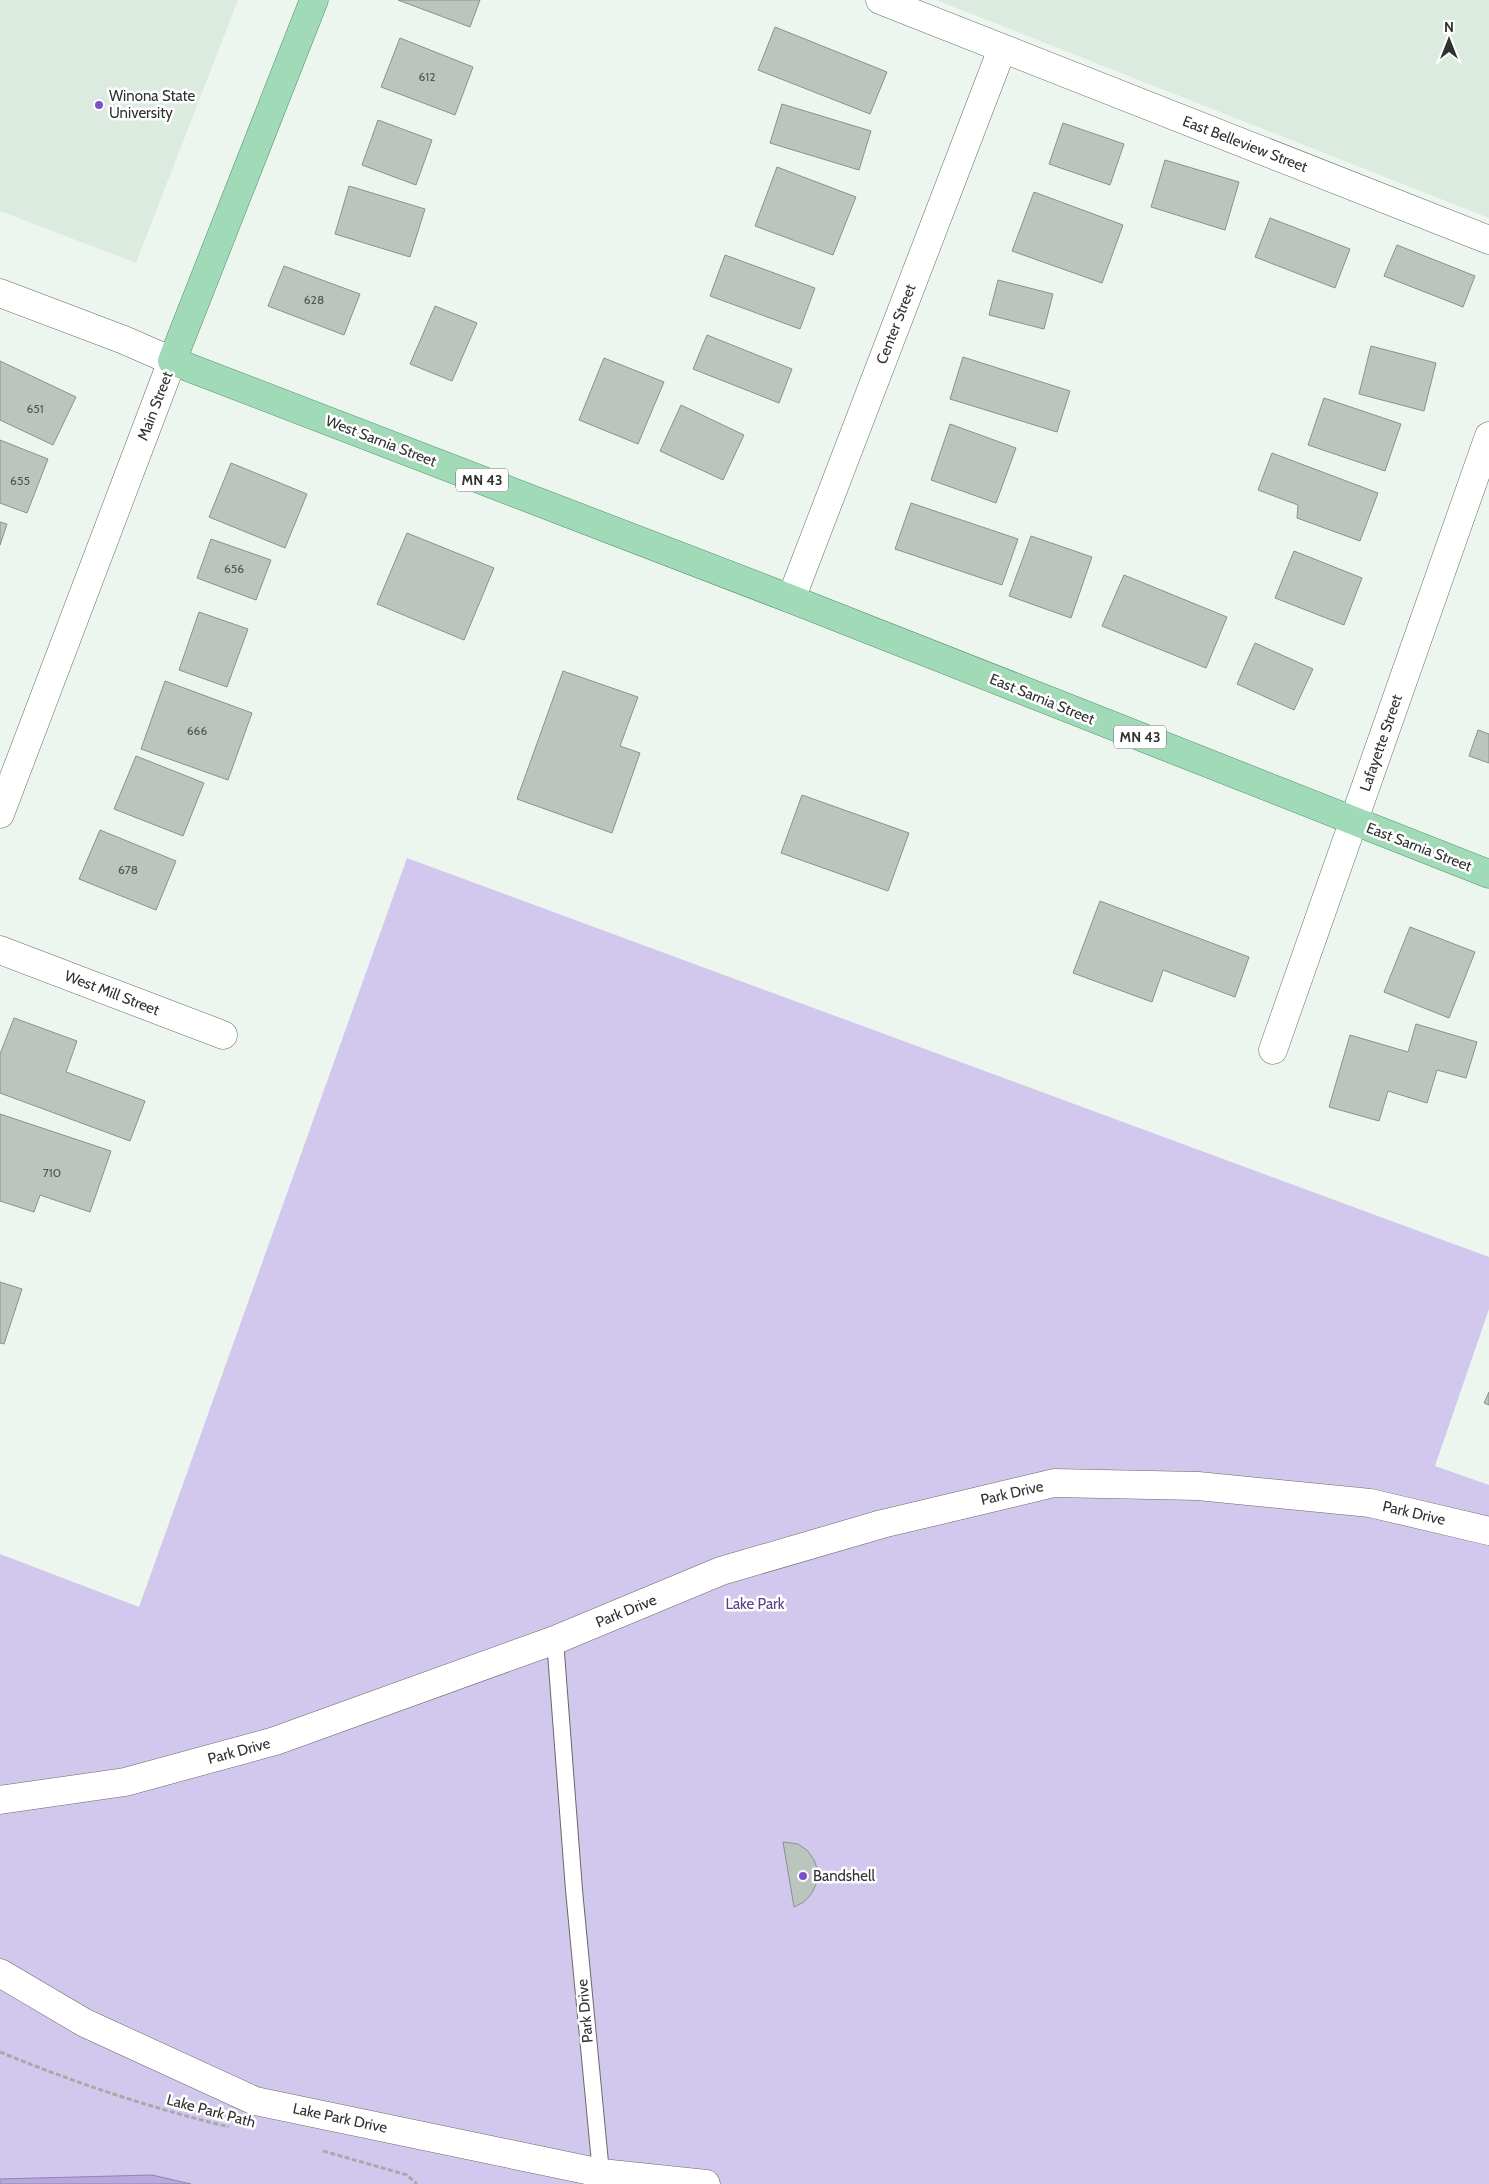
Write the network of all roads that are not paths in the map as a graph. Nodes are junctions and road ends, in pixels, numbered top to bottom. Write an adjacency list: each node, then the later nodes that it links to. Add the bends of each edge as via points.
1 (314, 0): 6 (main road, Main Street)
2 (880, 0): 3 (street, East Belleview Street)
3 (1002, 48): 4 (street, East Belleview Street); 8 (street, Center Street)
4 (1489, 240)
5 (0, 293): 6 (street, West Sarnia Street)
6 (172, 361): 8 (main road, West Sarnia Street / MN 43); 9 (street, Main Street)
7 (1489, 436): 10 (street, Lafayette Street)
8 (791, 599): 10 (main road, East Sarnia Street / MN 43)
9 (0, 814)
10 (1353, 822): 11 (main road, East Sarnia Street / MN 43); 14 (street, Lafayette Street)
11 (1489, 874)
12 (0, 950): 13 (street, West Mill Street)
13 (223, 1034)
14 (1273, 1050)
15 (1489, 1531): 16 (street, Park Drive, via 1370,1503 1198,1486 1054,1484 882,1524 721,1571)
16 (555, 1640): 17 (street, Park Drive, via 275,1741 125,1782); 19 (lane, Park Drive, via 574,1890)
17 (0, 1800)
18 (0, 1973): 19 (street, Lake Park Drive, via 85,2023 255,2101)
19 (601, 2173): 20 (street, Lake Park Drive)
20 (706, 2184)

